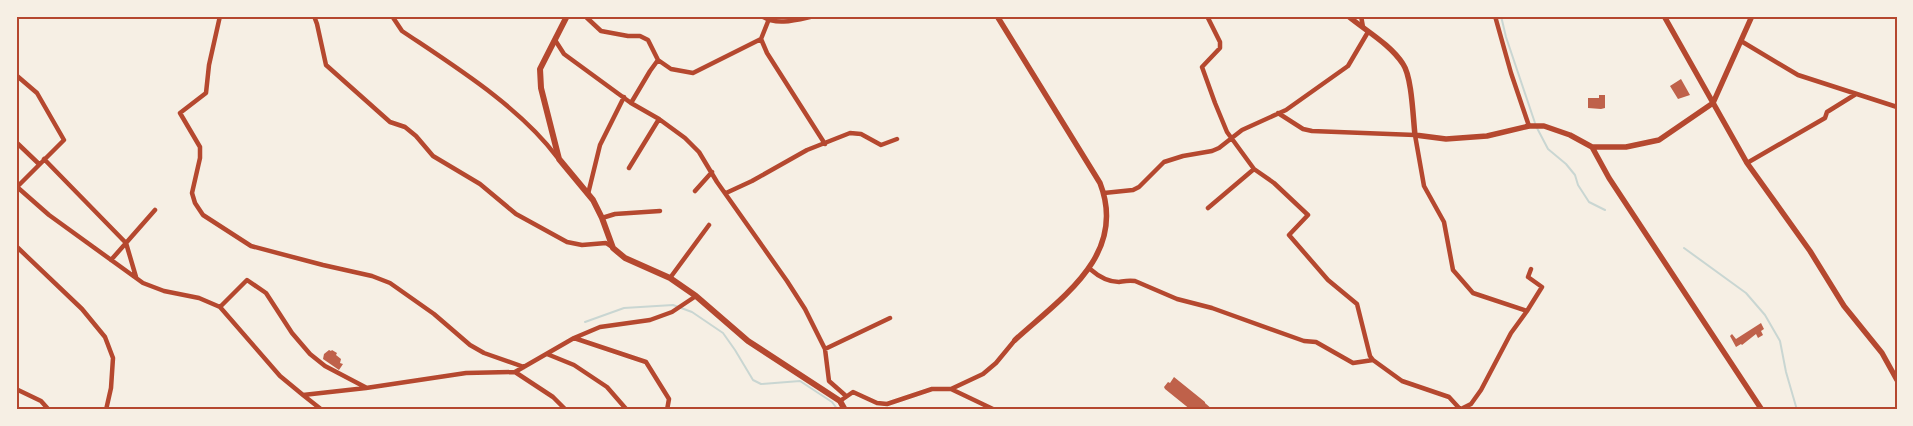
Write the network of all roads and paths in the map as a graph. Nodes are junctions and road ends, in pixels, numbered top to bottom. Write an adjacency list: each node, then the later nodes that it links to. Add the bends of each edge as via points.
1 (220, 16): 71 (street, via 206,93 180,113 200,147 192,193 194,203 203,215 250,246 390,283 470,345)
2 (314, 16): 56 (street, via 326,65 390,122 411,131 433,156 480,184 516,214 567,242 582,245 606,243)
3 (392, 16): 38 (street, via 402,31 526,122)
4 (567, 16): 19 (main road)
5 (585, 16): 21 (street, via 601,31 648,40)
6 (762, 16): 15 (street)
7 (815, 16): 15 (street, via 794,20)
8 (997, 16): 47 (street)
9 (1207, 16): 32 (street, via 1220,48 1202,67 1217,110)
10 (1348, 16): 16 (street)
11 (1361, 16): 16 (street)
12 (1495, 16): 30 (street)
13 (1664, 16): 26 (street)
14 (1752, 16): 20 (street)
15 (769, 19): 18 (street)
16 (1363, 27): 17 (street)
17 (1368, 32): 28 (street, via 1348,66); 31 (street, via 1391,49 1404,64)
18 (761, 39): 21 (street, via 693,73 671,70); 35 (street, via 785,84)
19 (555, 40): 24 (street, via 564,54); 38 (main road, via 540,69)
20 (1741, 41): 23 (street, via 1798,74); 26 (street)
21 (658, 60): 25 (street)
22 (16, 75): 37 (street, via 37,93 64,140)
23 (1856, 94): 27 (street); 39 (street, via 1827,112 1825,118)
24 (624, 98): 25 (street); 48 (street, via 600,145)
25 (631, 103): 29 (street)
26 (1713, 103): 36 (street, via 1658,140 1626,147); 39 (street)
27 (1897, 107)
28 (1278, 113): 31 (street, via 1312,131); 32 (street)
29 (659, 119): 41 (street); 43 (street, via 685,138)
30 (1529, 126): 31 (street, via 1487,136 1446,139); 36 (street, via 1544,126)
31 (1415, 135): 64 (street, via 1424,186 1444,222 1454,270 1473,292)
32 (1232, 137): 42 (street); 47 (street, via 1212,151 1164,162 1133,190)
33 (897, 140): 35 (street, via 881,145 861,134 850,133)
34 (16, 142): 40 (street)
35 (825, 144): 46 (street, via 807,150)
36 (1592, 147): 89 (street, via 1609,178)
37 (44, 159): 40 (street); 54 (street)
38 (559, 159): 48 (main road)
39 (1747, 163): 73 (street, via 1810,251 1844,306 1882,353)
40 (39, 164): 44 (street)
41 (628, 168)
42 (1254, 168): 49 (street); 70 (street, via 1308,215 1289,235 1328,280 1357,304)
43 (712, 172): 45 (street); 46 (street)
44 (17, 186): 57 (street, via 49,215)
45 (695, 191)
46 (726, 193): 68 (street, via 805,309)
47 (1104, 193): 58 (street, via 1103,242)
48 (588, 194): 52 (main road)
49 (1208, 208)
50 (155, 210): 54 (street)
51 (660, 211): 52 (street)
52 (602, 218): 56 (main road)
53 (709, 225): 61 (street)
54 (126, 243): 57 (street); 60 (street)
55 (16, 246): 82 (street, via 82,309 105,337 113,358)
56 (613, 248): 61 (main road, via 624,258)
57 (111, 260): 60 (street)
58 (1090, 269): 67 (street); 70 (street, via 1108,281 1134,281 1177,299 1304,341 1316,342 1353,363)
59 (1531, 270): 64 (street, via 1528,277 1542,287)
60 (136, 277): 63 (street, via 164,291 199,298)
61 (670, 278): 62 (main road)
62 (696, 296): 66 (street, via 672,312 650,320 600,327); 79 (main road, via 748,341)
63 (220, 307): 75 (street, via 247,280 266,293 292,334 310,354); 77 (street, via 280,376)
64 (1527, 312): 80 (street, via 1511,333 1481,390 1471,404)
65 (890, 318): 68 (street)
66 (574, 338): 69 (street); 86 (street, via 646,362 669,398)
67 (1015, 340): 76 (street, via 996,364)
68 (825, 349): 78 (street, via 829,382)
69 (547, 354): 71 (street); 85 (street, via 574,365 607,387)
70 (1373, 360): 80 (street, via 1402,381 1449,397)
71 (524, 367): 72 (street)
72 (515, 372): 75 (street, via 466,373); 84 (street, via 553,397)
73 (1897, 380)
74 (16, 388): 81 (street, via 41,401)
75 (366, 388): 77 (street)
76 (951, 389): 78 (street, via 932,390 887,404 876,403 853,392); 88 (street)
77 (303, 395): 83 (street)
78 (846, 396): 79 (street)
79 (840, 401): 87 (main road)
80 (1459, 409)
81 (50, 410)
82 (106, 410)
83 (322, 410)
84 (566, 410)
85 (627, 410)
86 (667, 410)
87 (845, 410)
88 (995, 410)
89 (1762, 410)

